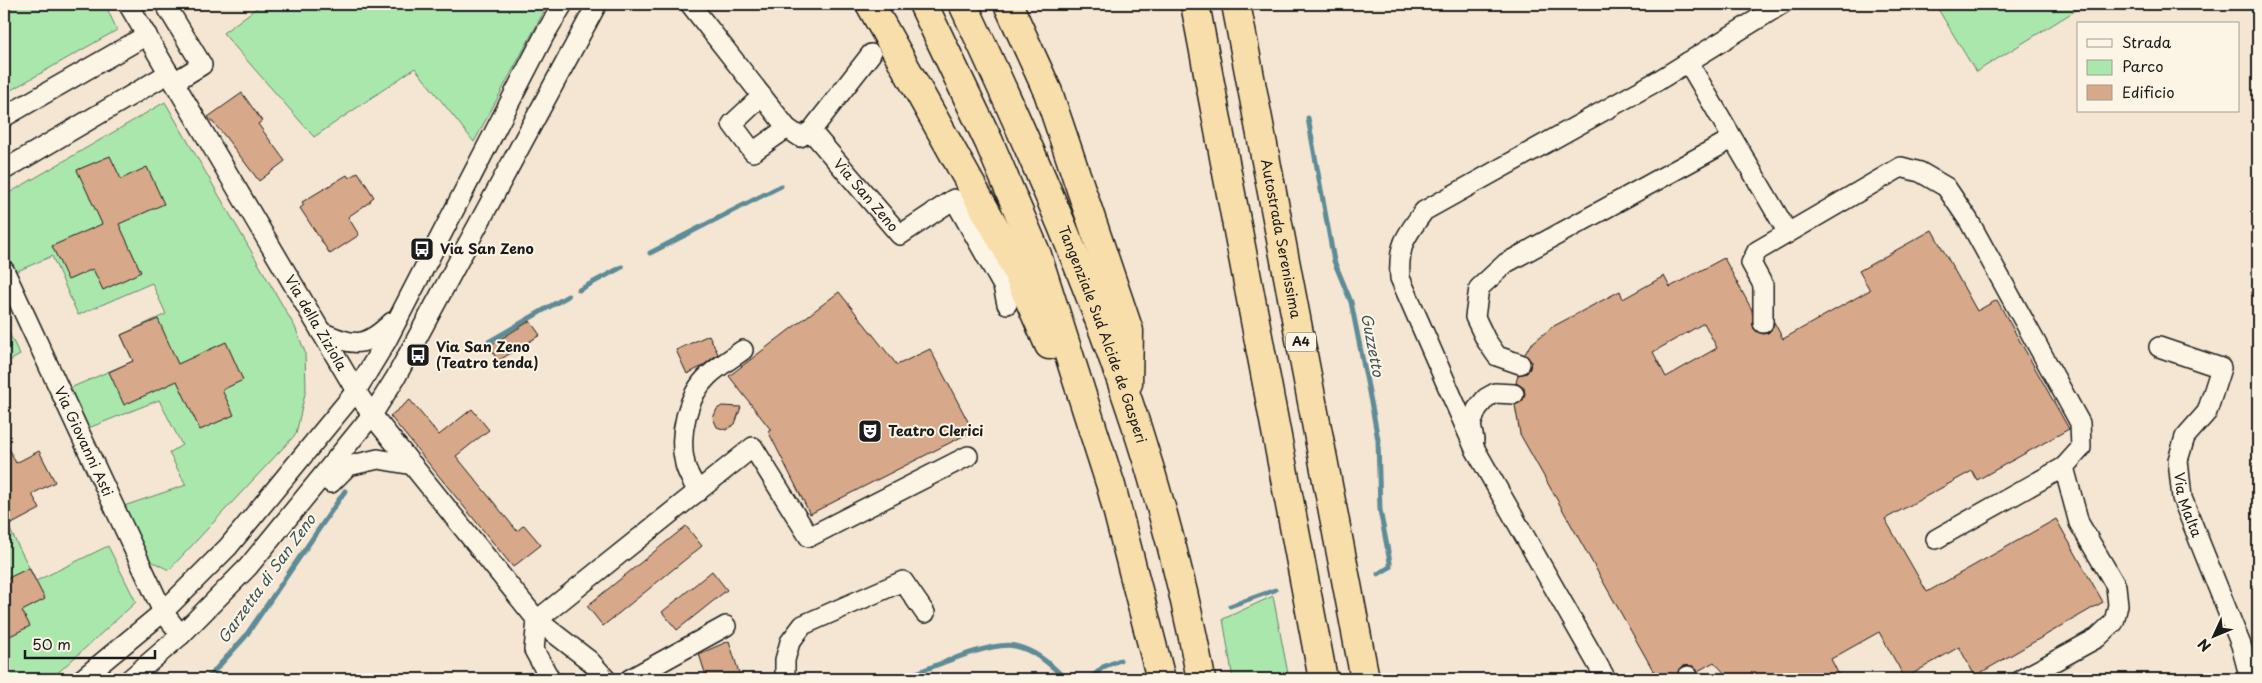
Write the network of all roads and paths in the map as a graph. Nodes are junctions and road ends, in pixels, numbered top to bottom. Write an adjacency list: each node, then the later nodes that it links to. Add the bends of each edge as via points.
1 (165, 4): 12 (street); 15 (street, via 202,65)
2 (563, 4): 25 (street)
3 (597, 4): 34 (street, via 396,377)
4 (690, 4): 16 (street)
5 (870, 4): 35 (highway, via 1007,249 1072,398)
6 (923, 4): 35 (highway, via 1037,255)
7 (963, 4): 32 (highway, Tangenziale Sud Alcide de Gasperi, via 1021,127)
8 (1008, 4): 32 (highway, via 1048,92 1129,331)
9 (1195, 4): 56 (highway)
10 (1236, 4): 57 (highway, Autostrada Serenissima / A4)
11 (1782, 4): 14 (street)
12 (138, 19): 15 (street, Via della Ziziola); 17 (street)
13 (871, 54): 19 (street)
14 (1688, 62): 20 (street); 36 (street, via 1424,211 1404,239 1399,260 1400,278)
15 (171, 78): 21 (street); 27 (street, Via della Ziziola)
16 (762, 96): 18 (street); 18 (street, via 732,124 753,152)
17 (4, 117)
18 (787, 128): 19 (street, via 800,138)
19 (811, 131): 24 (street, Via San Zeno, via 900,235 954,199 1002,286)
20 (1732, 139): 22 (street); 30 (street, via 1506,263 1479,288 1475,317 1486,340 1498,356)
21 (4, 170)
22 (1788, 232): 26 (street, via 1757,250 1751,263 1763,285); 39 (street, via 1901,167 1920,172 1946,187 1969,221 2080,423 2082,448)
23 (4, 270): 43 (street, Via Giovanni Asti)
24 (1007, 304)
25 (401, 312): 27 (street, via 379,334 363,343 345,342); 31 (street)
26 (1763, 323)
27 (321, 332): 31 (street, Via della Ziziola)
28 (2160, 347): 60 (street, Via Malta, via 2221,368 2207,412 2184,437 2178,460 2182,498 2241,645)
29 (743, 350): 40 (street, via 708,376 694,394 687,416 682,438 685,465)
30 (1520, 364)
31 (356, 391): 34 (street, Via della Ziziola); 43 (street, via 228,547)
32 (1128, 394): 55 (highway, Tangenziale Sud Alcide de Gasperi, via 1160,498 1192,627)
33 (1514, 394): 36 (street, via 1495,393 1477,409 1471,425)
34 (372, 415): 38 (street, Via della Ziziola); 41 (street)
35 (1092, 428): 54 (highway)
36 (1475, 449): 58 (street)
37 (968, 456): 40 (street, via 809,537 753,447)
38 (413, 465): 41 (street, via 378,460 348,466 298,521); 45 (street, Via della Ziziola)
39 (2064, 467): 42 (street); 59 (street, via 2079,523 2116,586 2118,604 2114,622 2097,638)
40 (698, 492): 45 (street)
41 (274, 535): 47 (street, via 248,567)
42 (1936, 539)
43 (163, 612): 47 (street); 48 (street)
44 (925, 613): 53 (street, via 902,581 803,625 790,642 785,660)
45 (537, 620): 50 (street, via 534,650); 51 (street, Via della Ziziola, via 590,661)
46 (726, 626): 52 (street)
47 (181, 635): 49 (street)
48 (82, 679)
49 (130, 679)
50 (550, 679)
51 (606, 679)
52 (630, 679)
53 (785, 679)
54 (1161, 679)
55 (1201, 679)
56 (1324, 679)
57 (1365, 679)
58 (1606, 679)
59 (2022, 679)
60 (2250, 679)

